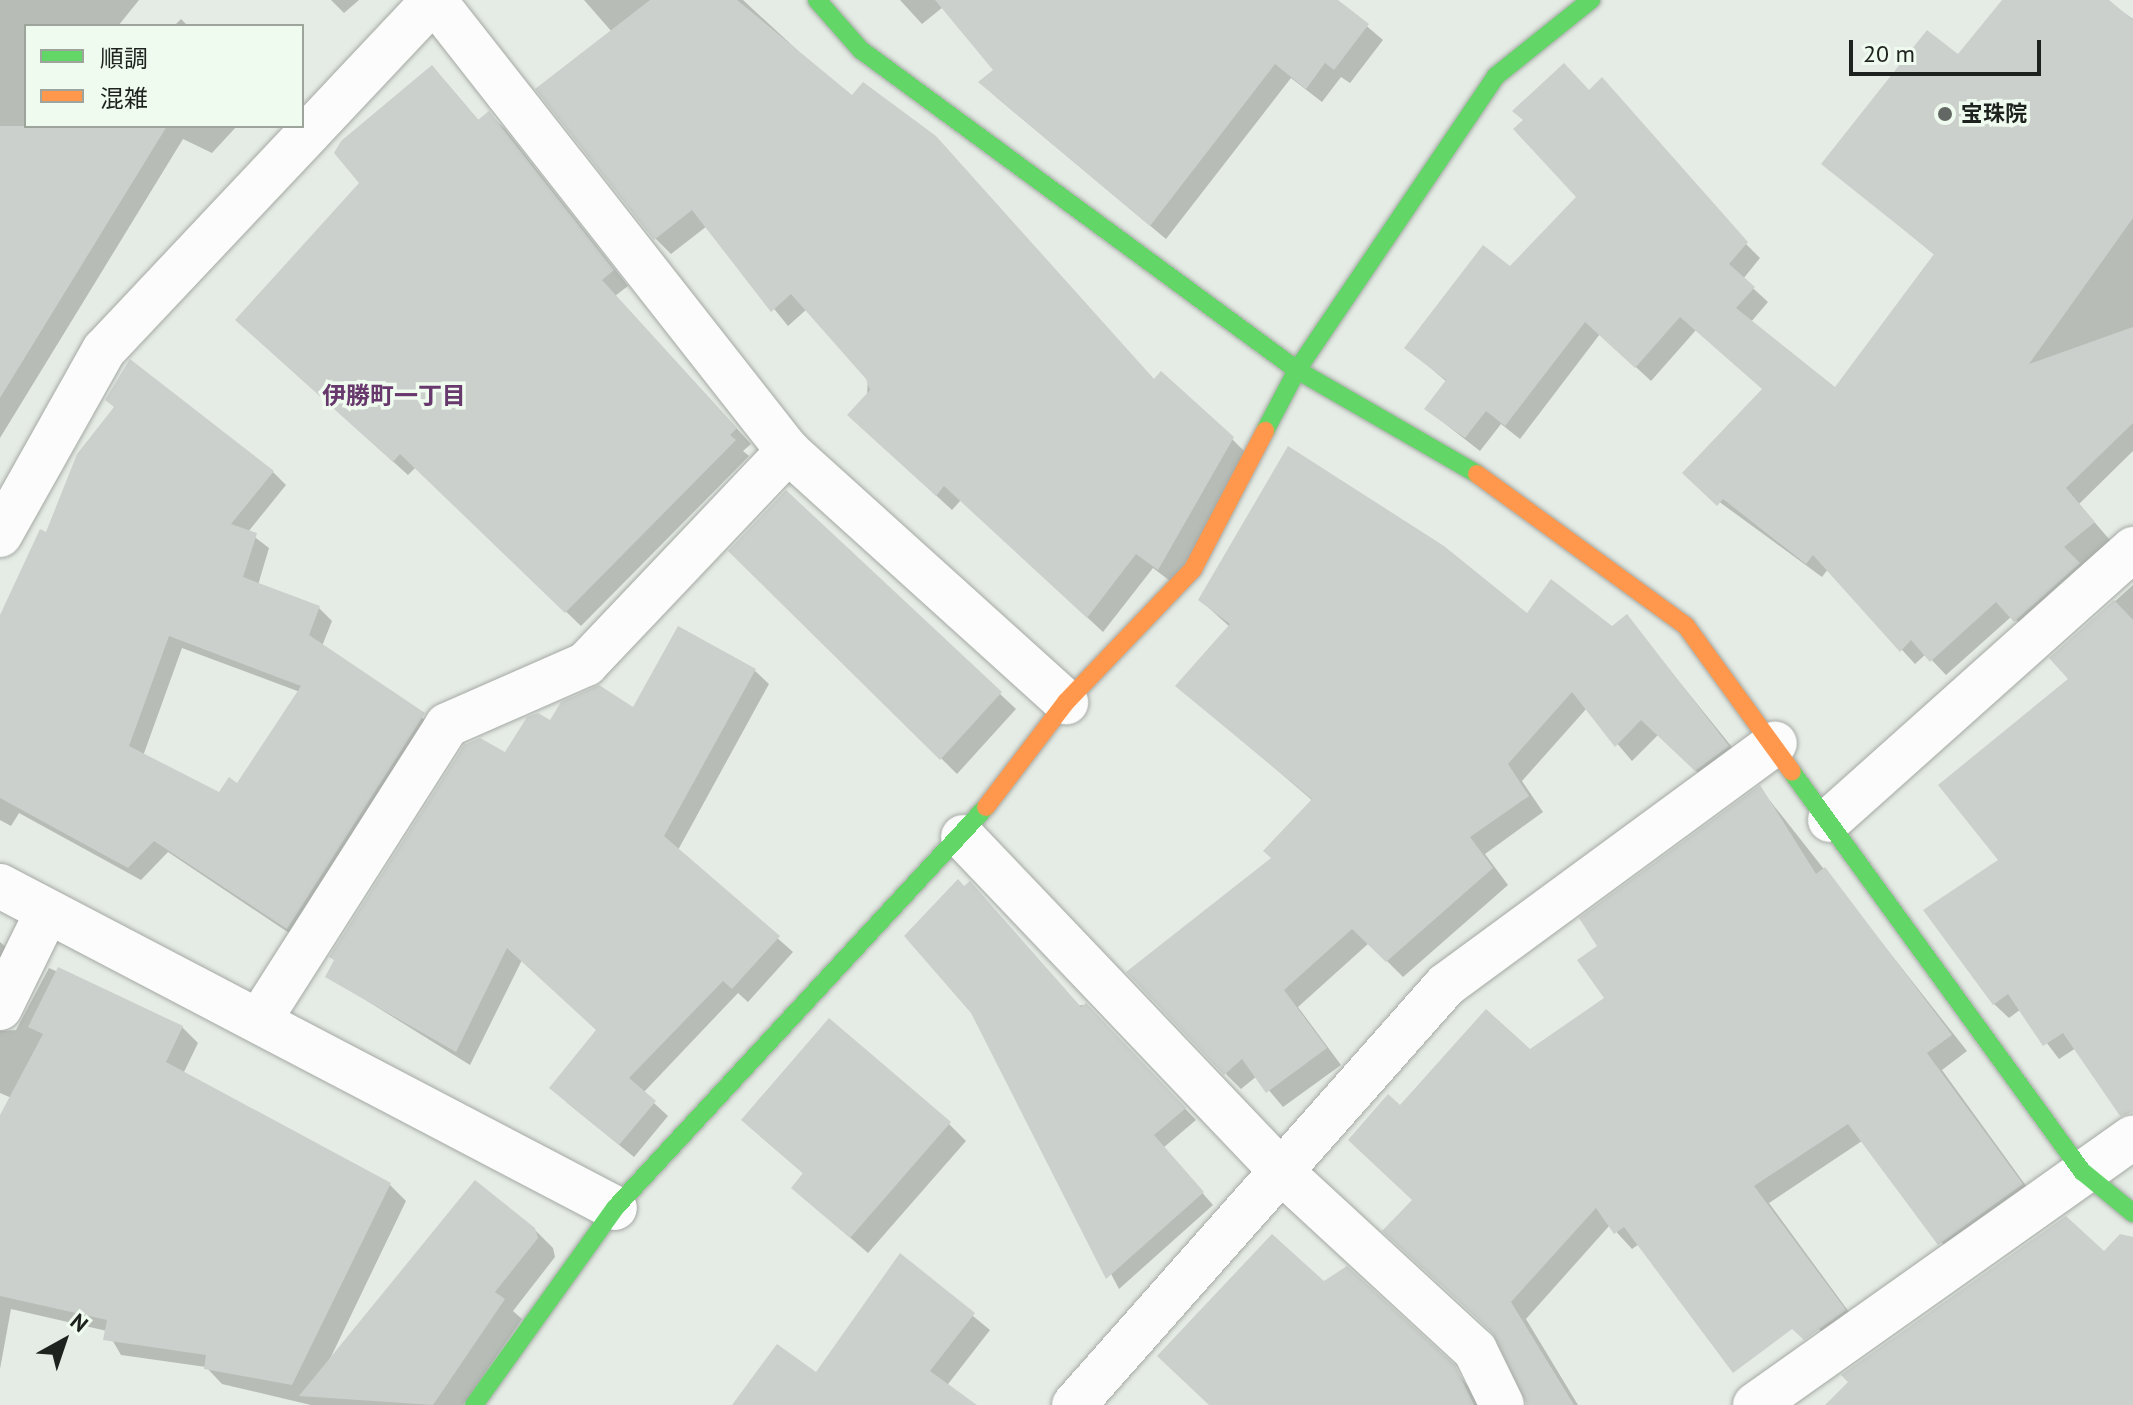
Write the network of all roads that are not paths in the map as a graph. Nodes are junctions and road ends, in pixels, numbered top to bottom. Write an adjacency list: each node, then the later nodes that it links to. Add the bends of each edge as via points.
1 (817, 0): 3 (street, via 861,50)
2 (1591, 0): 3 (street, via 1496,76)
3 (1297, 370): 7 (street, via 1193,569); 8 (street, via 1488,480 1686,626)
4 (788, 451): 5 (street, via 434,0 104,350); 7 (street); 14 (street, via 586,664 447,725)
5 (0, 535)
6 (2133, 549): 9 (street)
7 (1066, 702): 10 (street)
8 (1775, 743): 9 (street); 17 (street, via 1446,985)
9 (1830, 820): 16 (street)
10 (963, 837): 17 (street); 18 (street)
11 (0, 886): 12 (street)
12 (47, 912): 13 (street); 14 (street)
13 (0, 1008)
14 (260, 1019): 18 (street)
15 (2133, 1137): 16 (street)
16 (2083, 1172): 19 (street); 23 (street)
17 (1284, 1174): 21 (street); 22 (street, via 1475,1350)
18 (615, 1208): 20 (street)
19 (2133, 1213)
20 (474, 1405)
21 (1074, 1405)
22 (1502, 1405)
23 (1755, 1405)

